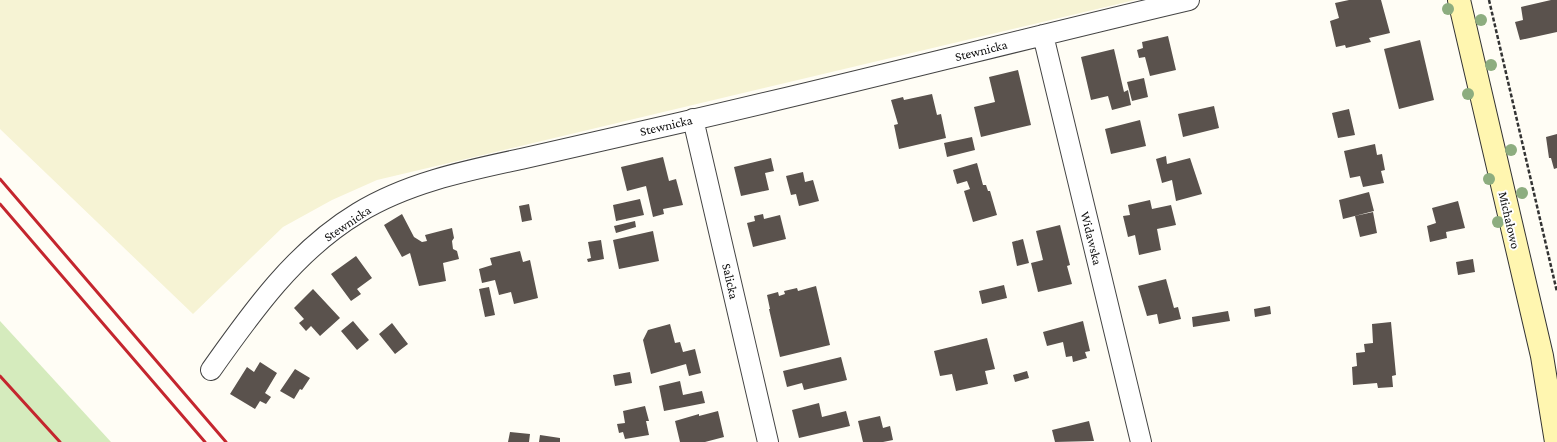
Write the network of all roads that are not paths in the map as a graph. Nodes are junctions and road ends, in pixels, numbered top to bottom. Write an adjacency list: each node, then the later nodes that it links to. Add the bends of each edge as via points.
1 (1189, 0): 3 (street, Stewnicka)
2 (1459, 0): 8 (street, Michałowo, via 1542,356)
3 (1043, 35): 4 (street, Stewnicka); 7 (street, Widawska)
4 (693, 119): 5 (street, Stewnicka, via 454,174 413,187 357,213 320,242 272,287); 6 (street, Salicka)
5 (212, 370)
6 (768, 442)
7 (1141, 442)
8 (1556, 442)

